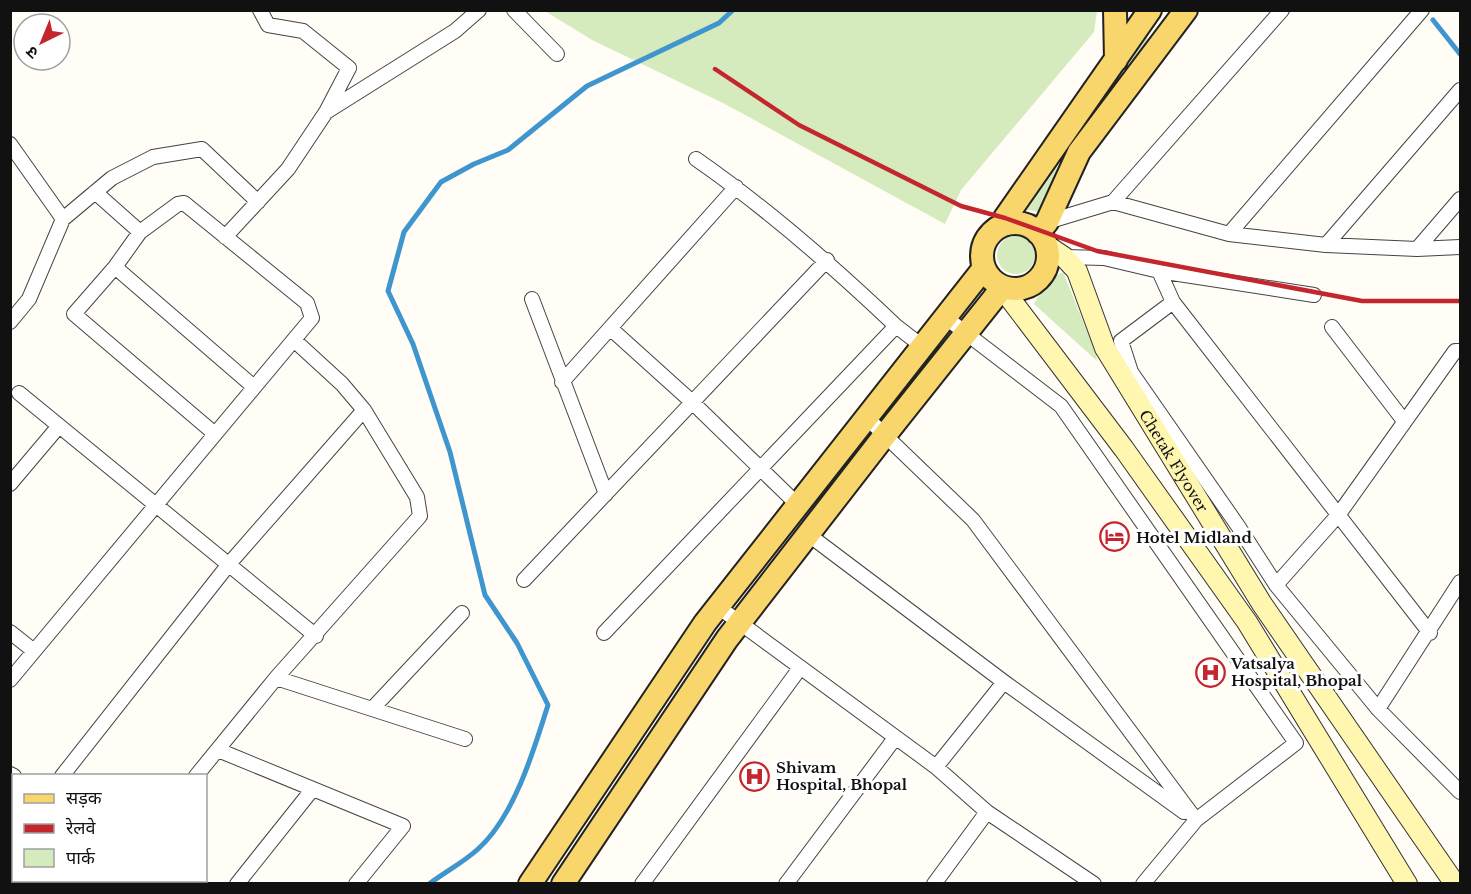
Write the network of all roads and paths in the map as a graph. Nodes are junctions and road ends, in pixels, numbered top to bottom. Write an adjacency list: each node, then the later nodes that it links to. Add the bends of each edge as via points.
1 (260, 10): 13 (street, via 268,25 303,31 350,68)
2 (479, 10): 13 (street, via 455,32)
3 (514, 10): 10 (street)
4 (1115, 10): 11 (main road)
5 (1282, 10): 20 (street)
6 (1422, 10): 24 (street)
7 (1183, 11): 9 (main road)
8 (1148, 12): 9 (main road); 11 (main road)
9 (1166, 37): 26 (main road, via 1079,152)
10 (557, 54)
11 (1116, 60): 22 (main road)
12 (1461, 90): 27 (street)
13 (323, 116): 19 (street, via 288,169)
14 (10, 144): 21 (street)
15 (696, 159): 16 (street)
16 (736, 187): 30 (street); 42 (street)
17 (95, 192): 19 (street, via 112,177 153,157 202,148); 21 (street); 23 (street)
18 (1461, 199): 29 (street)
19 (258, 202): 25 (street)
20 (1113, 202): 24 (street); 26 (street)
21 (63, 219): 39 (street, via 29,299)
22 (1003, 225): 26 (main road, via 1028,226); 32 (main road, via 985,243)
23 (140, 232): 25 (street, via 172,207 184,203); 31 (street)
24 (1229, 234): 27 (street)
25 (225, 237): 44 (street, via 307,303 312,318)
26 (1049, 239): 33 (street); 34 (main road, via 1045,270 1038,280 1027,287); 102 (main road, Chetak Flyover, via 1077,271 1105,348 1262,604)
27 (1326, 245): 29 (street)
28 (1461, 247): 29 (street)
29 (1417, 249)
30 (827, 260): 40 (street); 50 (street)
31 (115, 267): 48 (street); 55 (street, via 74,314)
32 (984, 268): 34 (main road); 38 (main road)
33 (1159, 271): 35 (street); 37 (street)
34 (1002, 288): 43 (main road); 101 (main road, Chetak Flyover, via 1247,622)
35 (1314, 295)
36 (532, 299): 47 (street)
37 (1173, 303): 62 (street); 67 (street, via 1120,341 1131,372)
38 (945, 317): 43 (street); 45 (main road)
39 (10, 322)
40 (896, 326): 45 (street); 57 (street)
41 (1332, 327): 53 (street)
42 (610, 328): 47 (street); 50 (street)
43 (967, 332): 56 (main road); 91 (street, via 1060,406 1296,743)
44 (294, 340): 48 (street); 51 (street, via 342,384)
45 (922, 346): 52 (main road)
46 (1461, 351): 53 (street, via 1455,351)
47 (562, 382): 59 (street)
48 (254, 387): 55 (street)
49 (18, 393): 54 (street)
50 (691, 401): 57 (street); 59 (street)
51 (363, 410): 64 (street); 74 (street, via 417,497 420,516)
52 (866, 417): 56 (street); 60 (main road)
53 (1404, 421): 62 (street)
54 (59, 426): 58 (street); 61 (street)
55 (215, 434): 61 (street)
56 (885, 435): 63 (main road); 91 (street, via 973,520)
57 (762, 469): 60 (street); 72 (street)
58 (10, 484)
59 (606, 494): 65 (street)
60 (797, 504): 68 (main road)
61 (156, 505): 64 (street); 75 (street)
62 (1339, 514): 67 (street); 73 (street)
63 (809, 535): 70 (main road); 79 (street)
64 (229, 564): 74 (street); 86 (street)
65 (524, 580)
66 (1461, 582): 73 (street)
67 (1276, 585): 81 (street)
68 (717, 606): 70 (street); 95 (main road)
69 (462, 614): 80 (street)
70 (740, 623): 76 (street); 96 (main road)
71 (10, 632): 75 (street)
72 (604, 633)
73 (1430, 633): 81 (street)
74 (316, 636): 77 (street)
75 (34, 651): 78 (street)
76 (800, 668): 82 (street); 97 (street)
77 (276, 678): 80 (street); 84 (street)
78 (10, 680)
79 (1004, 682): 85 (street); 91 (street)
80 (372, 709): 83 (street)
81 (1378, 709): 89 (street)
82 (895, 738): 85 (street); 98 (street)
83 (465, 739)
84 (218, 750): 87 (street); 88 (street)
85 (936, 767): 90 (street)
86 (64, 774)
87 (198, 774)
88 (312, 790): 93 (street); 94 (street, via 404,826)
89 (1461, 792)
90 (987, 812): 92 (street); 99 (street)
91 (1196, 820): 100 (street)
92 (1092, 883)
93 (237, 884)
94 (357, 884)
95 (530, 884)
96 (563, 884)
97 (642, 884)
98 (786, 884)
99 (934, 884)
100 (1143, 884)
101 (1407, 884)
102 (1455, 884)

